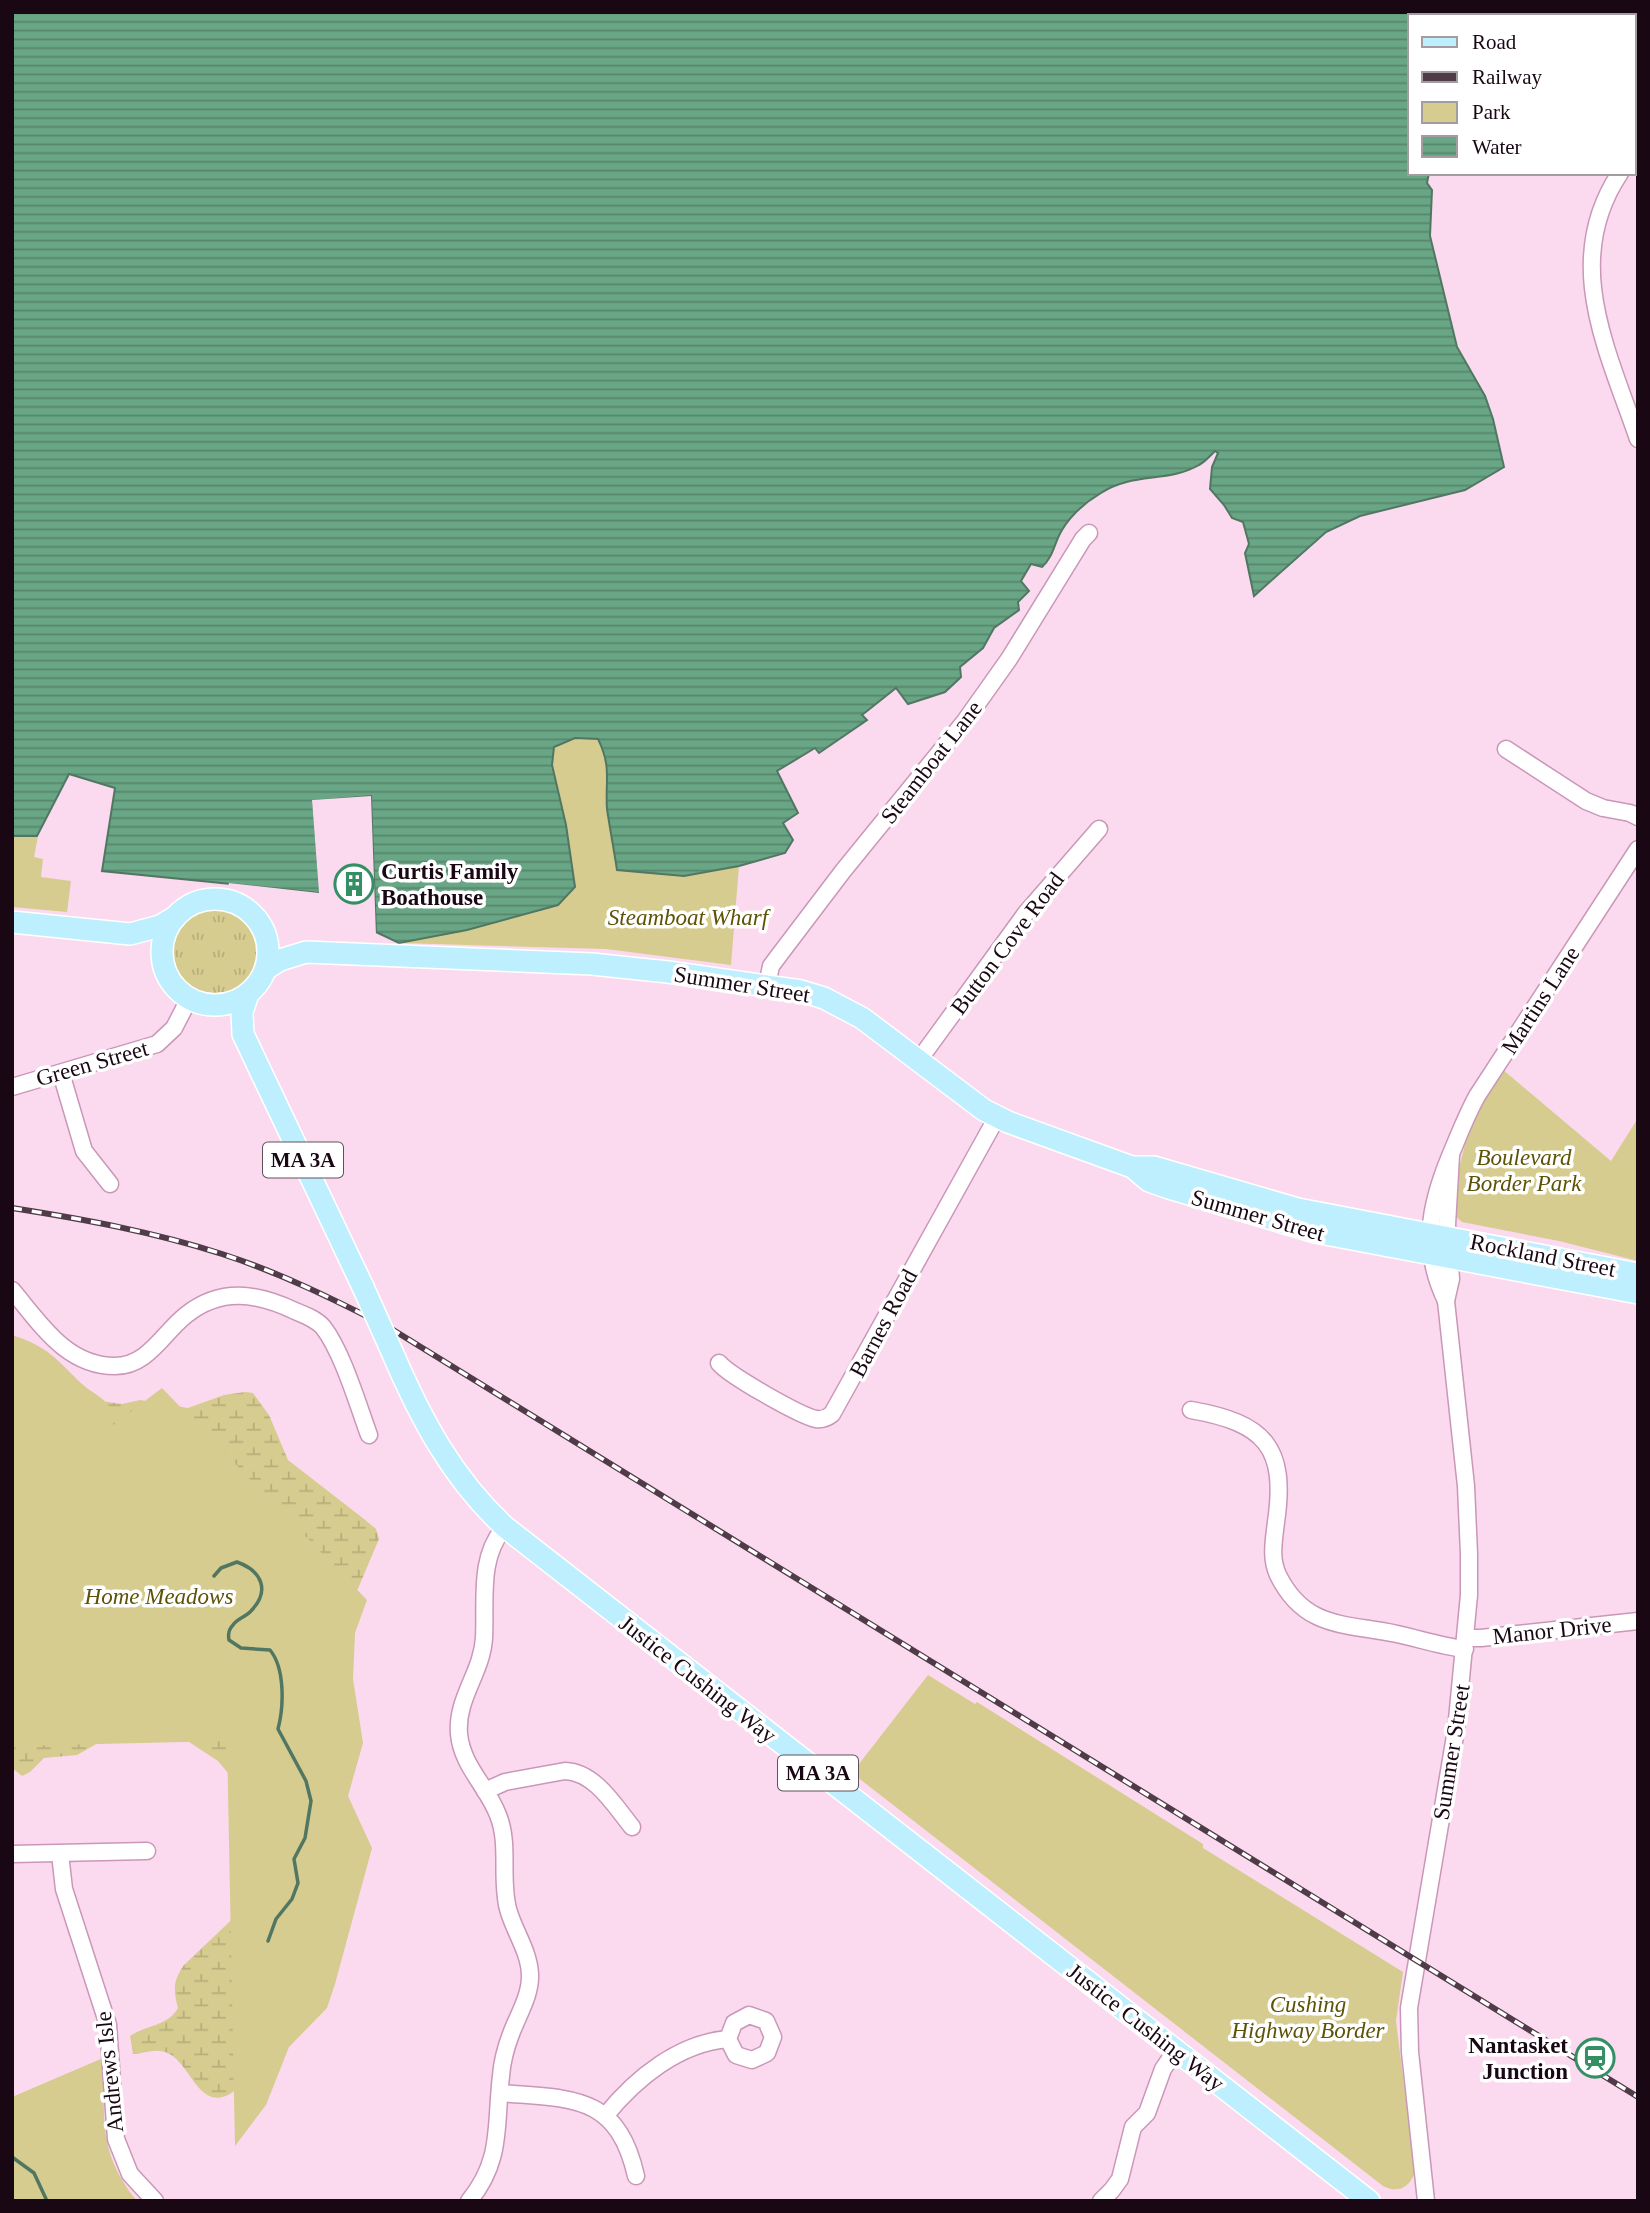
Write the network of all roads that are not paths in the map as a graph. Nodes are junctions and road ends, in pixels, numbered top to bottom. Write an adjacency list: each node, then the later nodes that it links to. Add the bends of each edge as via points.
1 (1619, 175): 2 (street, via 1595,230 1591,287)
2 (1638, 439)
3 (1089, 533): 15 (street, Steamboat Lane, via 1009,659 946,746 771,966)
4 (1506, 749): 5 (street, via 1586,801)
5 (1638, 817)
6 (1099, 829): 19 (street, Button Cove Road, via 1026,913)
7 (1638, 849): 24 (street, Martins Lane, via 1462,1124 1451,1155)
8 (176, 917): 10 (main road, via 196,902 224,899 246,908); 11 (main road); 13 (main road, via 167,933)
9 (12, 922): 11 (main road)
10 (261, 923): 12 (main road, Summer Street, via 277,938); 14 (main road)
11 (130, 934): 13 (main road, MA 3A)
12 (306, 952): 14 (main road, Summer Street); 15 (main road, Summer Street, via 592,964)
13 (162, 960): 17 (main road, MA 3A, via 180,992)
14 (266, 969): 16 (main road)
15 (767, 985): 19 (main road, Summer Street, via 837,1005)
16 (248, 994): 17 (main road, via 229,1002); 18 (main road, via 242,1012)
17 (198, 1002): 18 (main road, Justice Cushing Way / MA 3A); 20 (street, Green Street, via 157,1044)
18 (243, 1034): 31 (main road, Justice Cushing Way / MA 3A, bridge, via 421,1416 439,1449)
19 (919, 1060): 22 (main road, Summer Street)
20 (61, 1073): 21 (street, Green Street); 23 (street, via 83,1151)
21 (12, 1087)
22 (997, 1117): 24 (main road, Summer Street, via 1132,1167 1149,1181 1253,1215 1336,1237); 28 (street, Barnes Road, via 832,1414 822,1419 807,1415 734,1376)
23 (110, 1184)
24 (1440, 1246): 25 (main road, Rockland Street); 27 (main road, Rockland Street); 33 (street, Summer Street, via 1451,1279 1446,1301 1468,1519)
25 (1638, 1274)
26 (12, 1290): 30 (street, via 61,1346 82,1360 106,1365 140,1359 185,1315 219,1297 249,1295 287,1307 316,1321 327,1334)
27 (1638, 1293)
28 (719, 1363)
29 (1191, 1410): 33 (street, Manor Drive, via 1235,1420 1259,1435 1270,1449 1281,1488 1274,1565 1297,1601 1334,1623 1436,1644)
30 (369, 1434)
31 (505, 1527): 34 (street, via 488,1555 482,1653 459,1718 463,1754); 40 (main road, Justice Cushing Way / MA 3A)
32 (1638, 1621): 33 (street, Manor Drive)
33 (1465, 1643): 44 (street, Summer Street, via 1456,1730 1409,2008)
34 (485, 1791): 35 (street, via 505,1782 574,1772 601,1790); 41 (street, via 500,1821 508,1909 530,1971 506,2048)
35 (632, 1827)
36 (147, 1851): 38 (street)
37 (12, 1854): 38 (street)
38 (60, 1854): 45 (street, Andrews Isle, via 64,1889 108,2025 119,2150 137,2184)
39 (728, 2039): 42 (street, via 697,2044 672,2056)
40 (1176, 2050): 47 (street, via 1163,2069 1147,2113 1133,2127 1120,2179); 48 (main road, Justice Cushing Way / MA 3A)
41 (500, 2093): 42 (street, via 580,2102); 46 (street, via 492,2161)
42 (606, 2115): 43 (street, via 625,2142)
43 (636, 2176)
44 (1423, 2198)
45 (155, 2201)
46 (469, 2201)
47 (1101, 2201)
48 (1369, 2201)

